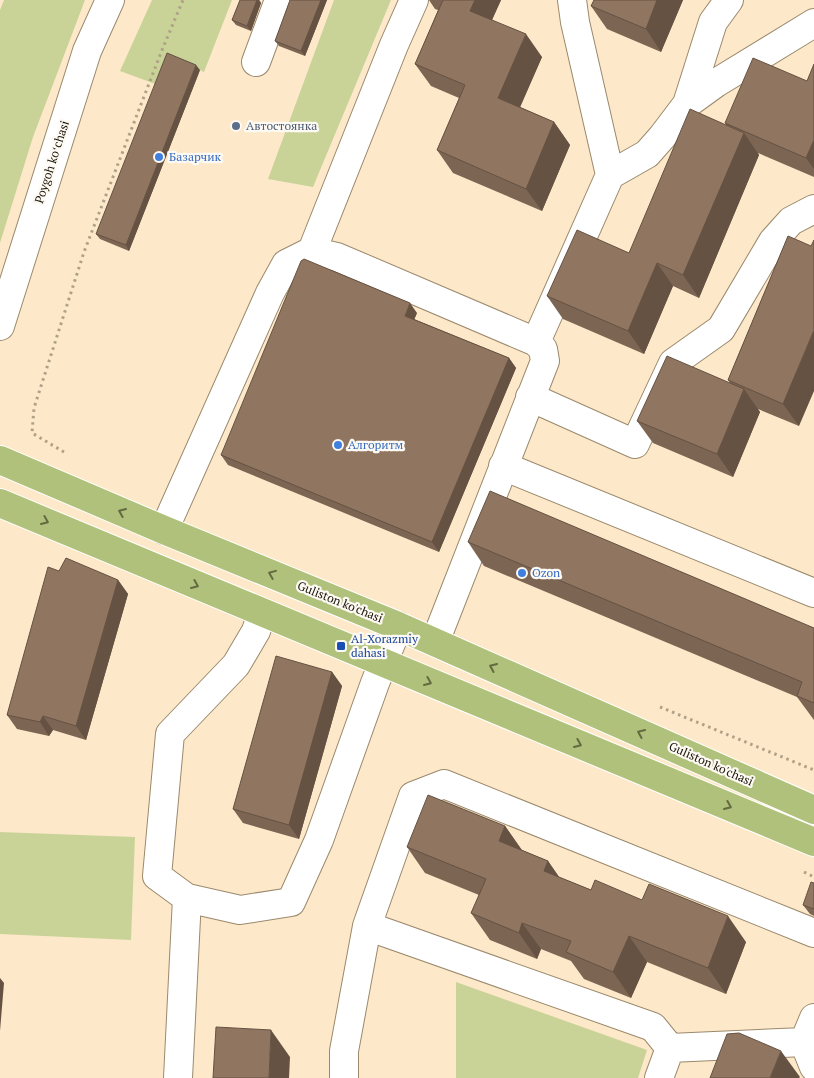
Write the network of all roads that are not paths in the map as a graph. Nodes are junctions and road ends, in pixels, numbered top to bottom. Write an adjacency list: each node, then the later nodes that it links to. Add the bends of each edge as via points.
1 (110, 0): 12 (street, Poygoh koʻchasi, via 87,51)
2 (279, 0): 7 (street)
3 (414, 0): 11 (street)
4 (572, 0): 9 (street)
5 (730, 0): 8 (street, via 713,22)
6 (814, 23): 8 (street)
7 (256, 62)
8 (687, 104): 9 (street, via 647,154)
9 (610, 175): 13 (street)
10 (814, 209): 14 (street, via 791,221 773,240 721,329 673,362 635,444)
11 (312, 251): 13 (street, via 336,257); 18 (street, via 286,264 270,294)
12 (0, 326)
13 (536, 342): 14 (street, via 543,349 545,361)
14 (530, 397): 16 (street)
15 (0, 460): 18 (main road, Guliston ko'chasi, one-way to 15)
16 (504, 466): 19 (street); 22 (street)
17 (0, 502): 20 (main road, one-way to 20)
18 (164, 530): 21 (main road, Guliston ko'chasi, one-way to 18)
19 (814, 593)
20 (262, 613): 23 (main road); 26 (street, via 256,632 236,665 170,734 157,876)
21 (398, 626): 22 (main road, Guliston ko'chasi); 23 (street)
22 (435, 642): 24 (main road, Guliston ko'chasi, one-way to 22)
23 (383, 663): 25 (main road, one-way to 25); 26 (street, via 319,840 291,902 240,910)
24 (814, 810)
25 (814, 842)
26 (187, 898): 32 (street)
27 (367, 926): 28 (street, via 413,796 444,784); 30 (street, via 653,1027); 33 (street, via 344,1051)
28 (814, 933)
29 (809, 1030): 30 (street); 31 (street)
30 (670, 1048): 34 (street)
31 (814, 1067)
32 (178, 1078)
33 (344, 1078)
34 (659, 1078)

